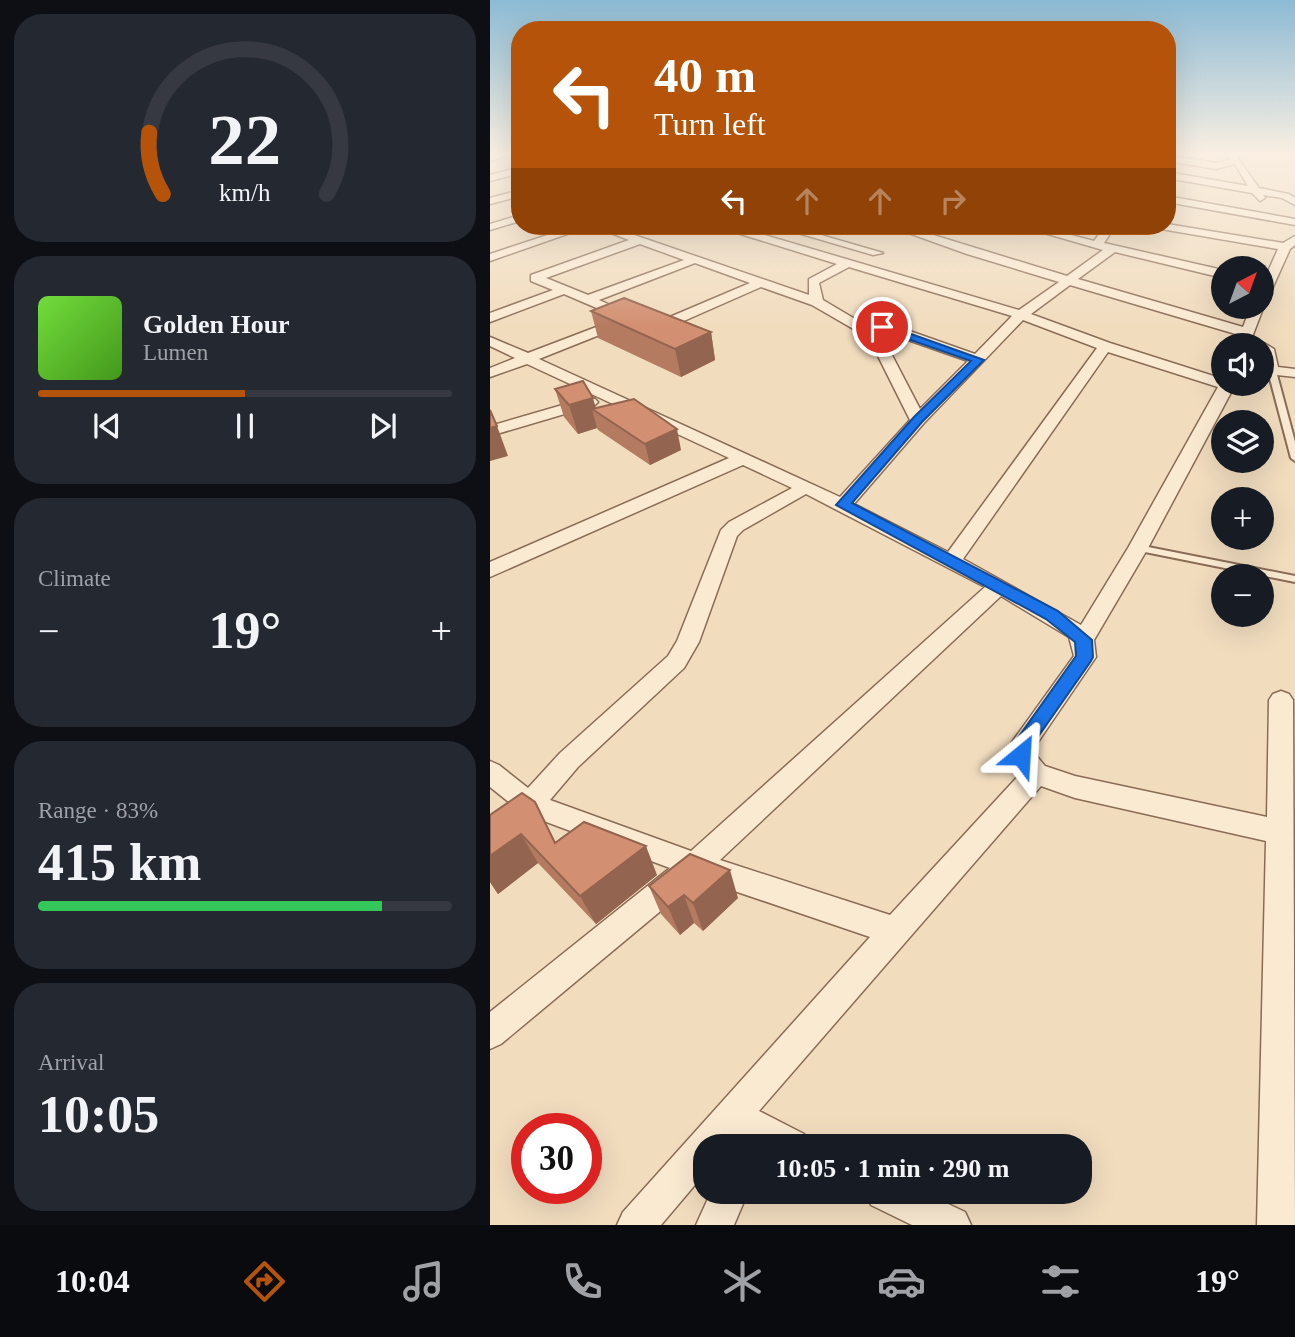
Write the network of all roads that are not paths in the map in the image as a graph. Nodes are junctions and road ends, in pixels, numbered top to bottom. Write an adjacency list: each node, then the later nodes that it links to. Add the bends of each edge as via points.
1 (1231, 211): 3 (street)
2 (1268, 211): 3 (street)
3 (1273, 219): 5 (street); 16 (street, via 1276,229)
4 (511, 221): 6 (street)
5 (1295, 222)
6 (490, 227)
7 (1176, 229): 8 (street)
8 (1195, 232): 16 (street); 18 (street)
9 (558, 235): 21 (street)
10 (622, 235): 17 (street)
11 (755, 235): 23 (street)
12 (812, 235): 20 (street)
13 (923, 235): 26 (street)
14 (1059, 235): 19 (street)
15 (1107, 235): 19 (street)
16 (1292, 240): 24 (street)
17 (638, 241): 22 (street); 28 (street, via 535,278)
18 (1187, 242)
19 (1104, 247): 25 (street, via 1175,257); 26 (street)
20 (877, 253)
21 (490, 258)
22 (693, 260): 27 (street); 29 (street)
23 (849, 262): 30 (street, via 813,282); 32 (street)
24 (1274, 269)
25 (1211, 270)
26 (1066, 280): 32 (street); 36 (street)
27 (760, 283): 30 (street); 35 (street)
28 (564, 290): 29 (street); 34 (street)
29 (589, 299): 33 (street)
30 (817, 302): 31 (street)
31 (830, 309): 41 (street); 49 (street, via 875,336)
32 (1021, 315): 39 (street); 41 (street)
33 (631, 317): 35 (street); 40 (street)
34 (490, 318)
35 (656, 328): 37 (street)
36 (1230, 333)
37 (673, 335)
38 (490, 341): 40 (street)
39 (1105, 346): 45 (street); 56 (street)
40 (532, 358): 43 (street); 47 (street)
41 (978, 360): 49 (street)
42 (1274, 371): 44 (street)
43 (490, 373)
44 (1295, 373)
45 (1211, 379)
46 (1274, 379): 52 (lane)
47 (612, 396): 50 (street); 51 (street)
48 (1221, 396): 55 (street)
49 (918, 419): 54 (street)
50 (490, 430)
51 (742, 458): 53 (street); 57 (street)
52 (1295, 458)
53 (806, 487): 54 (street); 64 (street, via 728,534 688,642 676,662 569,760)
54 (843, 505): 56 (street)
55 (1138, 548): 58 (lane); 60 (street)
56 (951, 562): 59 (street)
57 (490, 570)
58 (1295, 579)
59 (999, 586): 60 (street, via 1052,615); 67 (street)
60 (1083, 640): 63 (street, via 1085,657 1024,742 1021,755)
61 (1281, 700): 66 (street)
62 (490, 772): 64 (street)
63 (1036, 774): 66 (street, via 1075,787); 68 (street)
64 (530, 804): 65 (street); 67 (street)
65 (490, 832)
66 (1287, 832): 76 (street)
67 (695, 865): 68 (street); 69 (street)
68 (895, 931): 70 (street)
69 (490, 1033)
70 (747, 1131): 73 (street)
71 (725, 1204): 74 (street)
72 (908, 1204): 75 (street)
73 (636, 1225)
74 (715, 1225)
75 (951, 1225)
76 (1276, 1225)

